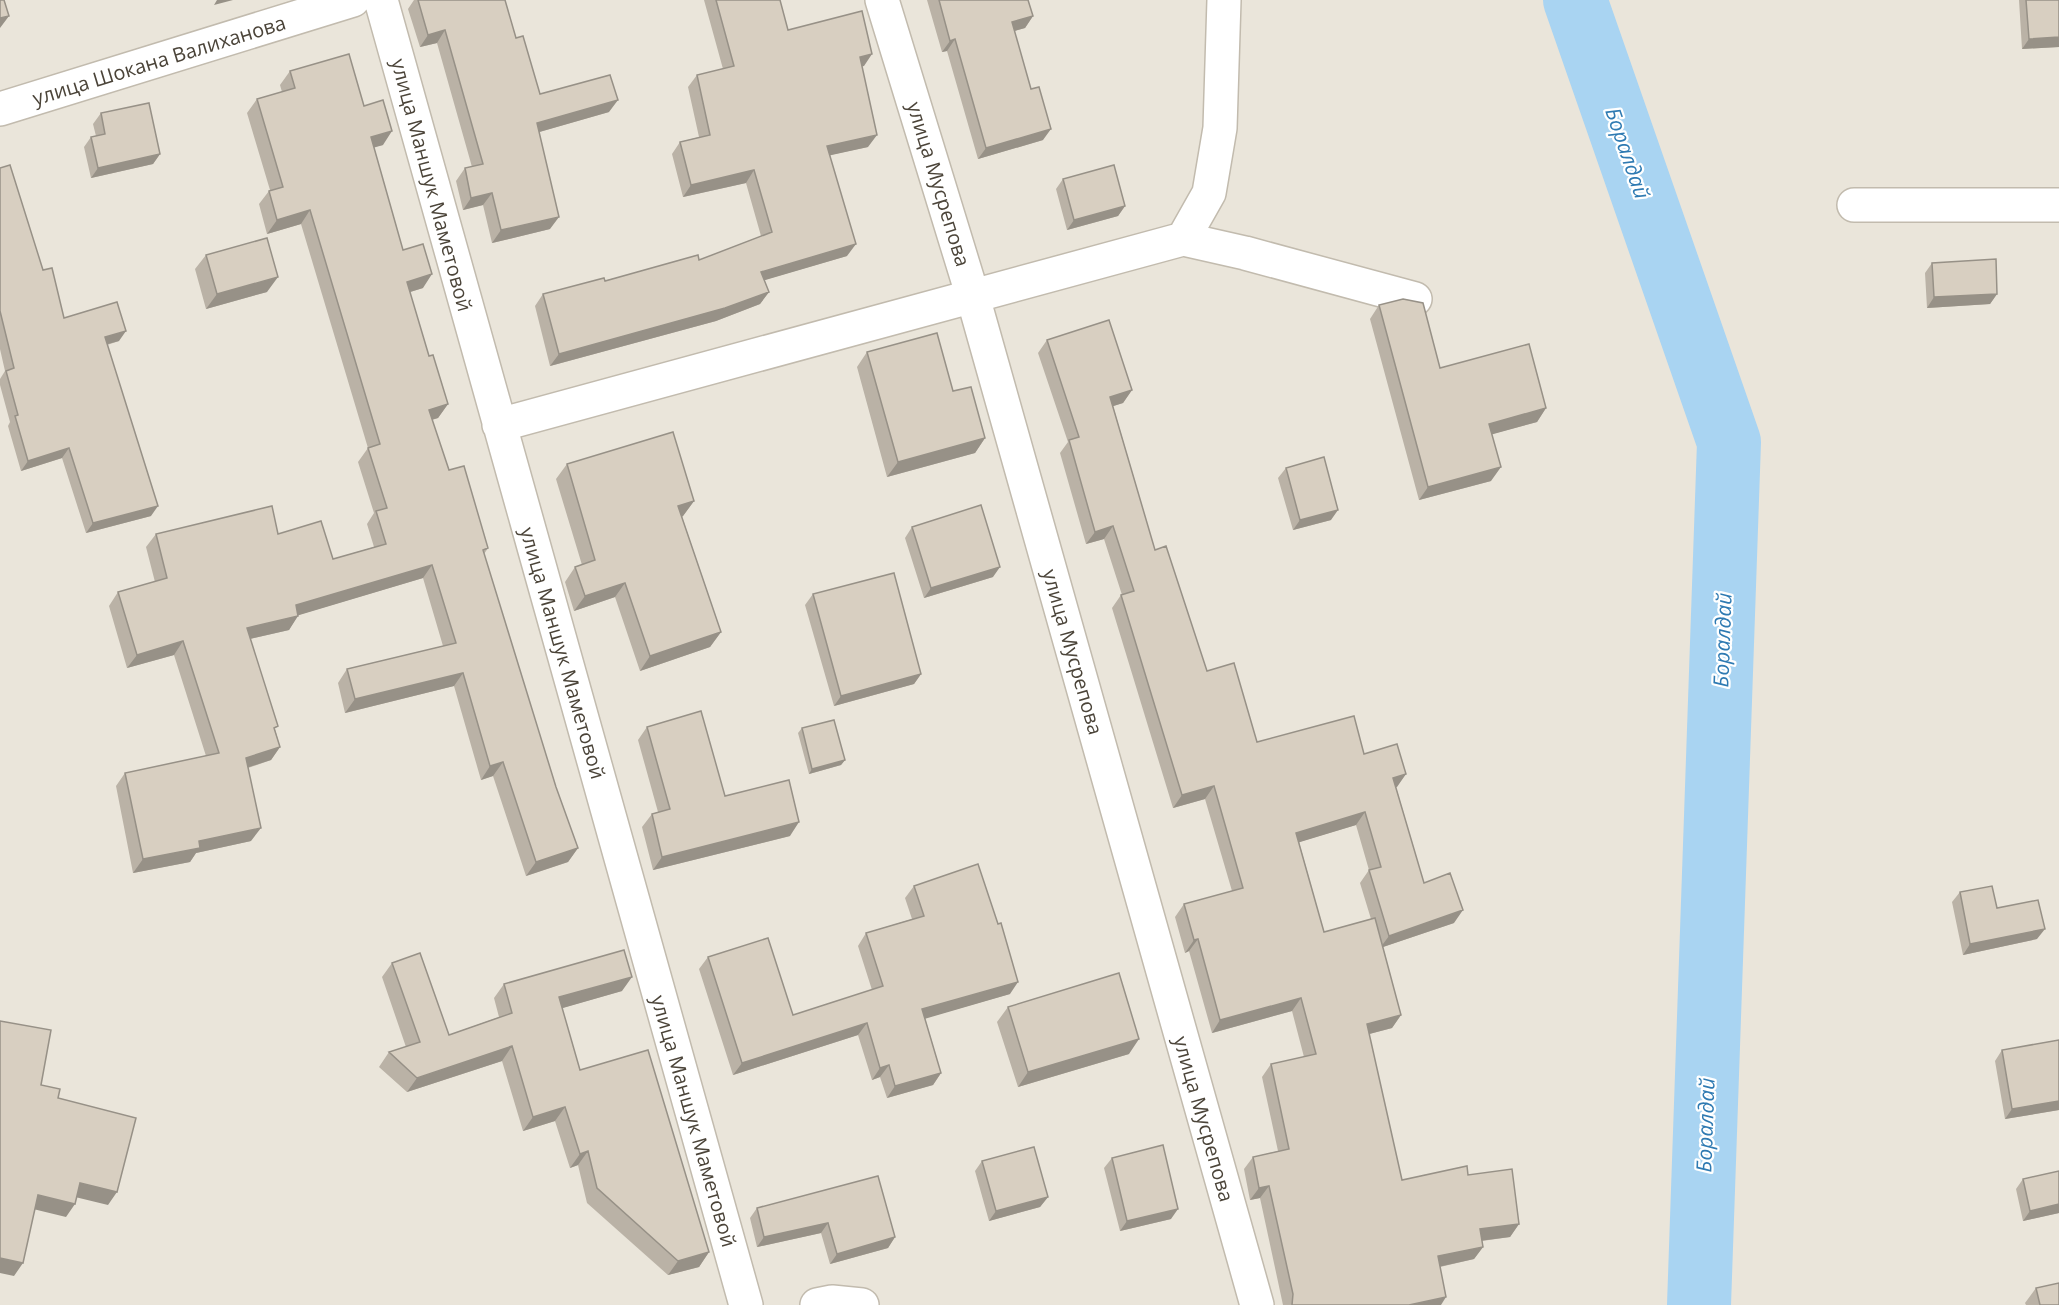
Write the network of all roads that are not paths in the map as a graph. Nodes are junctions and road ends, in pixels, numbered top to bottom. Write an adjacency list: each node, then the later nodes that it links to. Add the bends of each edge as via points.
1 (353, 0): 5 (street, улица Шокана Валиханова)
2 (381, 0): 11 (street, улица Маншук Маметовой)
3 (882, 0): 9 (street, улица Мусрепова)
4 (1224, 0): 8 (street, via 1220,128 1211,182)
5 (0, 109)
6 (1854, 205): 7 (street)
7 (2059, 205)
8 (1184, 239): 9 (street); 10 (street)
9 (973, 297): 11 (street); 15 (street, улица Мусрепова)
10 (1415, 299)
11 (499, 425): 12 (street, улица Маншук Маметовой)
12 (746, 1305)
13 (817, 1305): 14 (street)
14 (862, 1305)
15 (1257, 1305)

